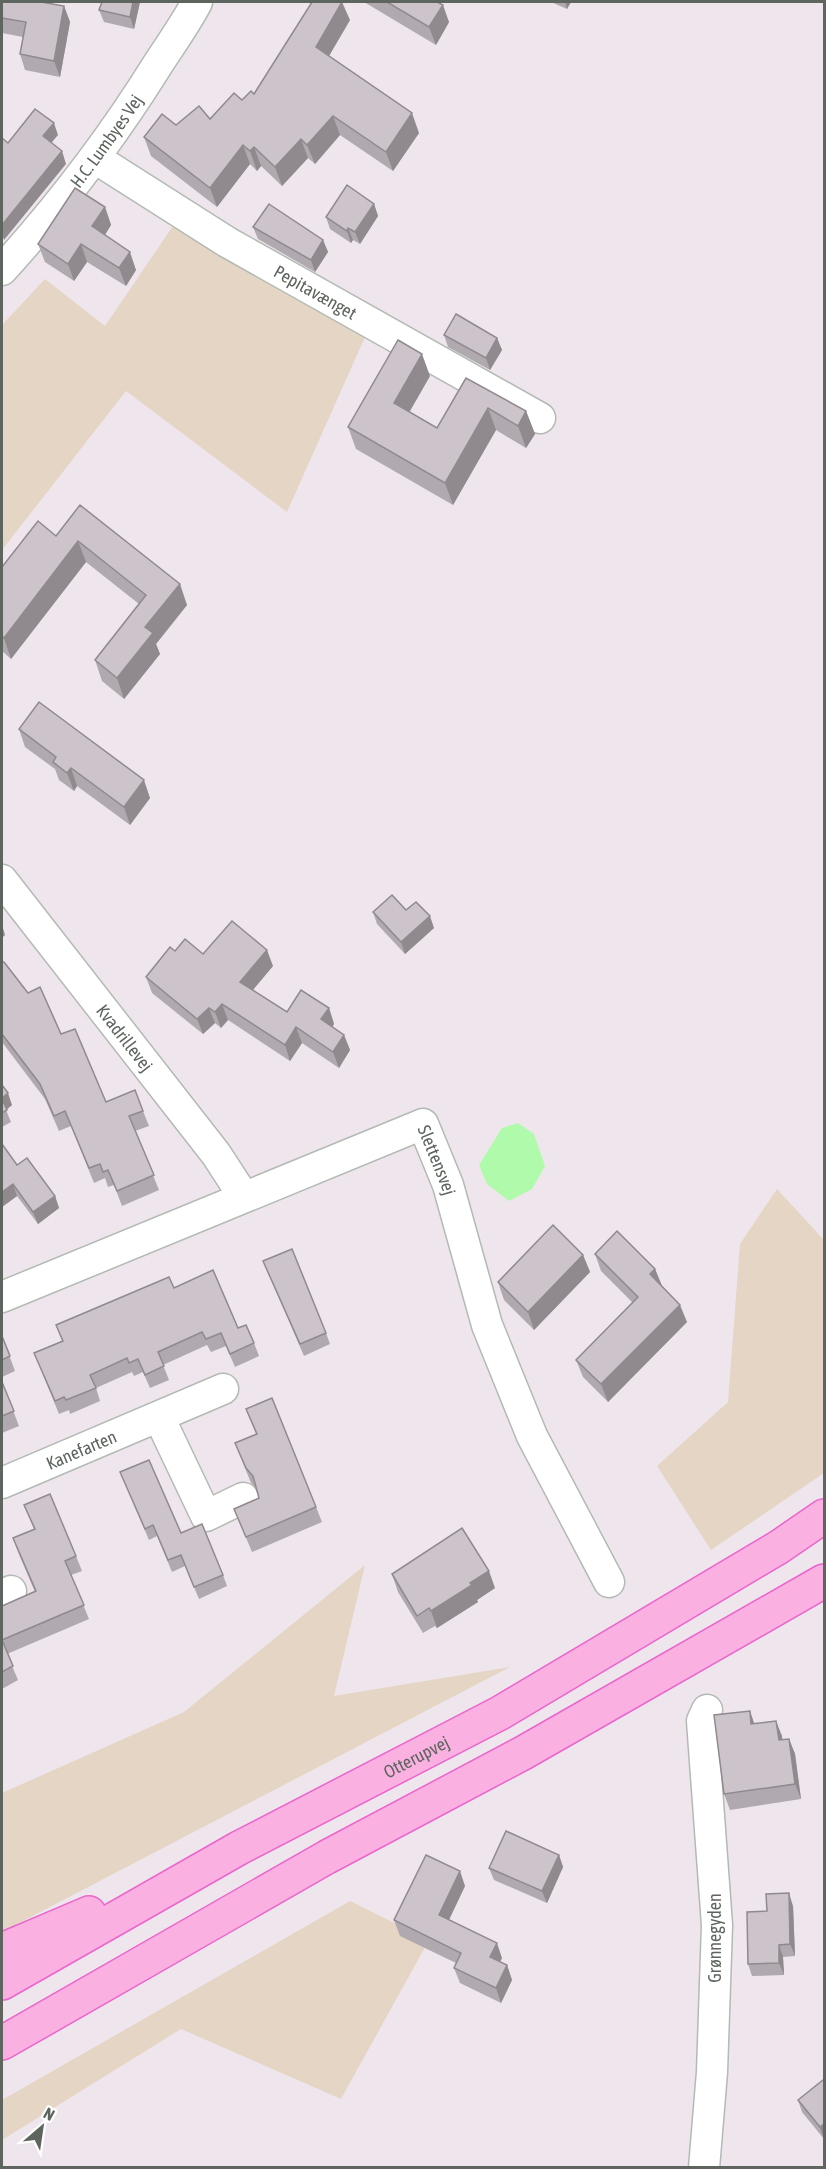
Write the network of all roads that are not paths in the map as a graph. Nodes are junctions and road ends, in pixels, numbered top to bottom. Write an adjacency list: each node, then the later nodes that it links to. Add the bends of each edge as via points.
1 (197, 2): 2 (street, H.C. Lumbyes Vej)
2 (95, 158): 3 (street, H.C. Lumbyes Vej); 4 (street, Pepitavænget, via 227,242)
3 (2, 270)
4 (540, 418)
5 (2, 880): 6 (street, Kvadrillevej, via 216,1154)
6 (244, 1197): 7 (street, Slettensvej); 14 (street, Slettensvej, via 423,1124 448,1185 487,1325 532,1436)
7 (2, 1297)
8 (223, 1389): 9 (street, Kanefarten)
9 (159, 1417): 10 (street, Kanefarten); 11 (street, via 206,1516)
10 (2, 1483)
11 (243, 1498)
12 (825, 1516): 16 (main road, Otterupvej, via 500,1713)
13 (825, 1581): 17 (main road, via 543,1742)
14 (609, 1582)
15 (707, 1710): 22 (street, Grønnegyden, via 702,1721 717,1925)
16 (239, 1848): 18 (main road); 19 (main road, Otterupvej)
17 (261, 1896): 20 (main road); 21 (main road)
18 (2, 1950)
19 (2, 1983)
20 (2, 2043)
21 (2, 2066)
22 (704, 2168)

